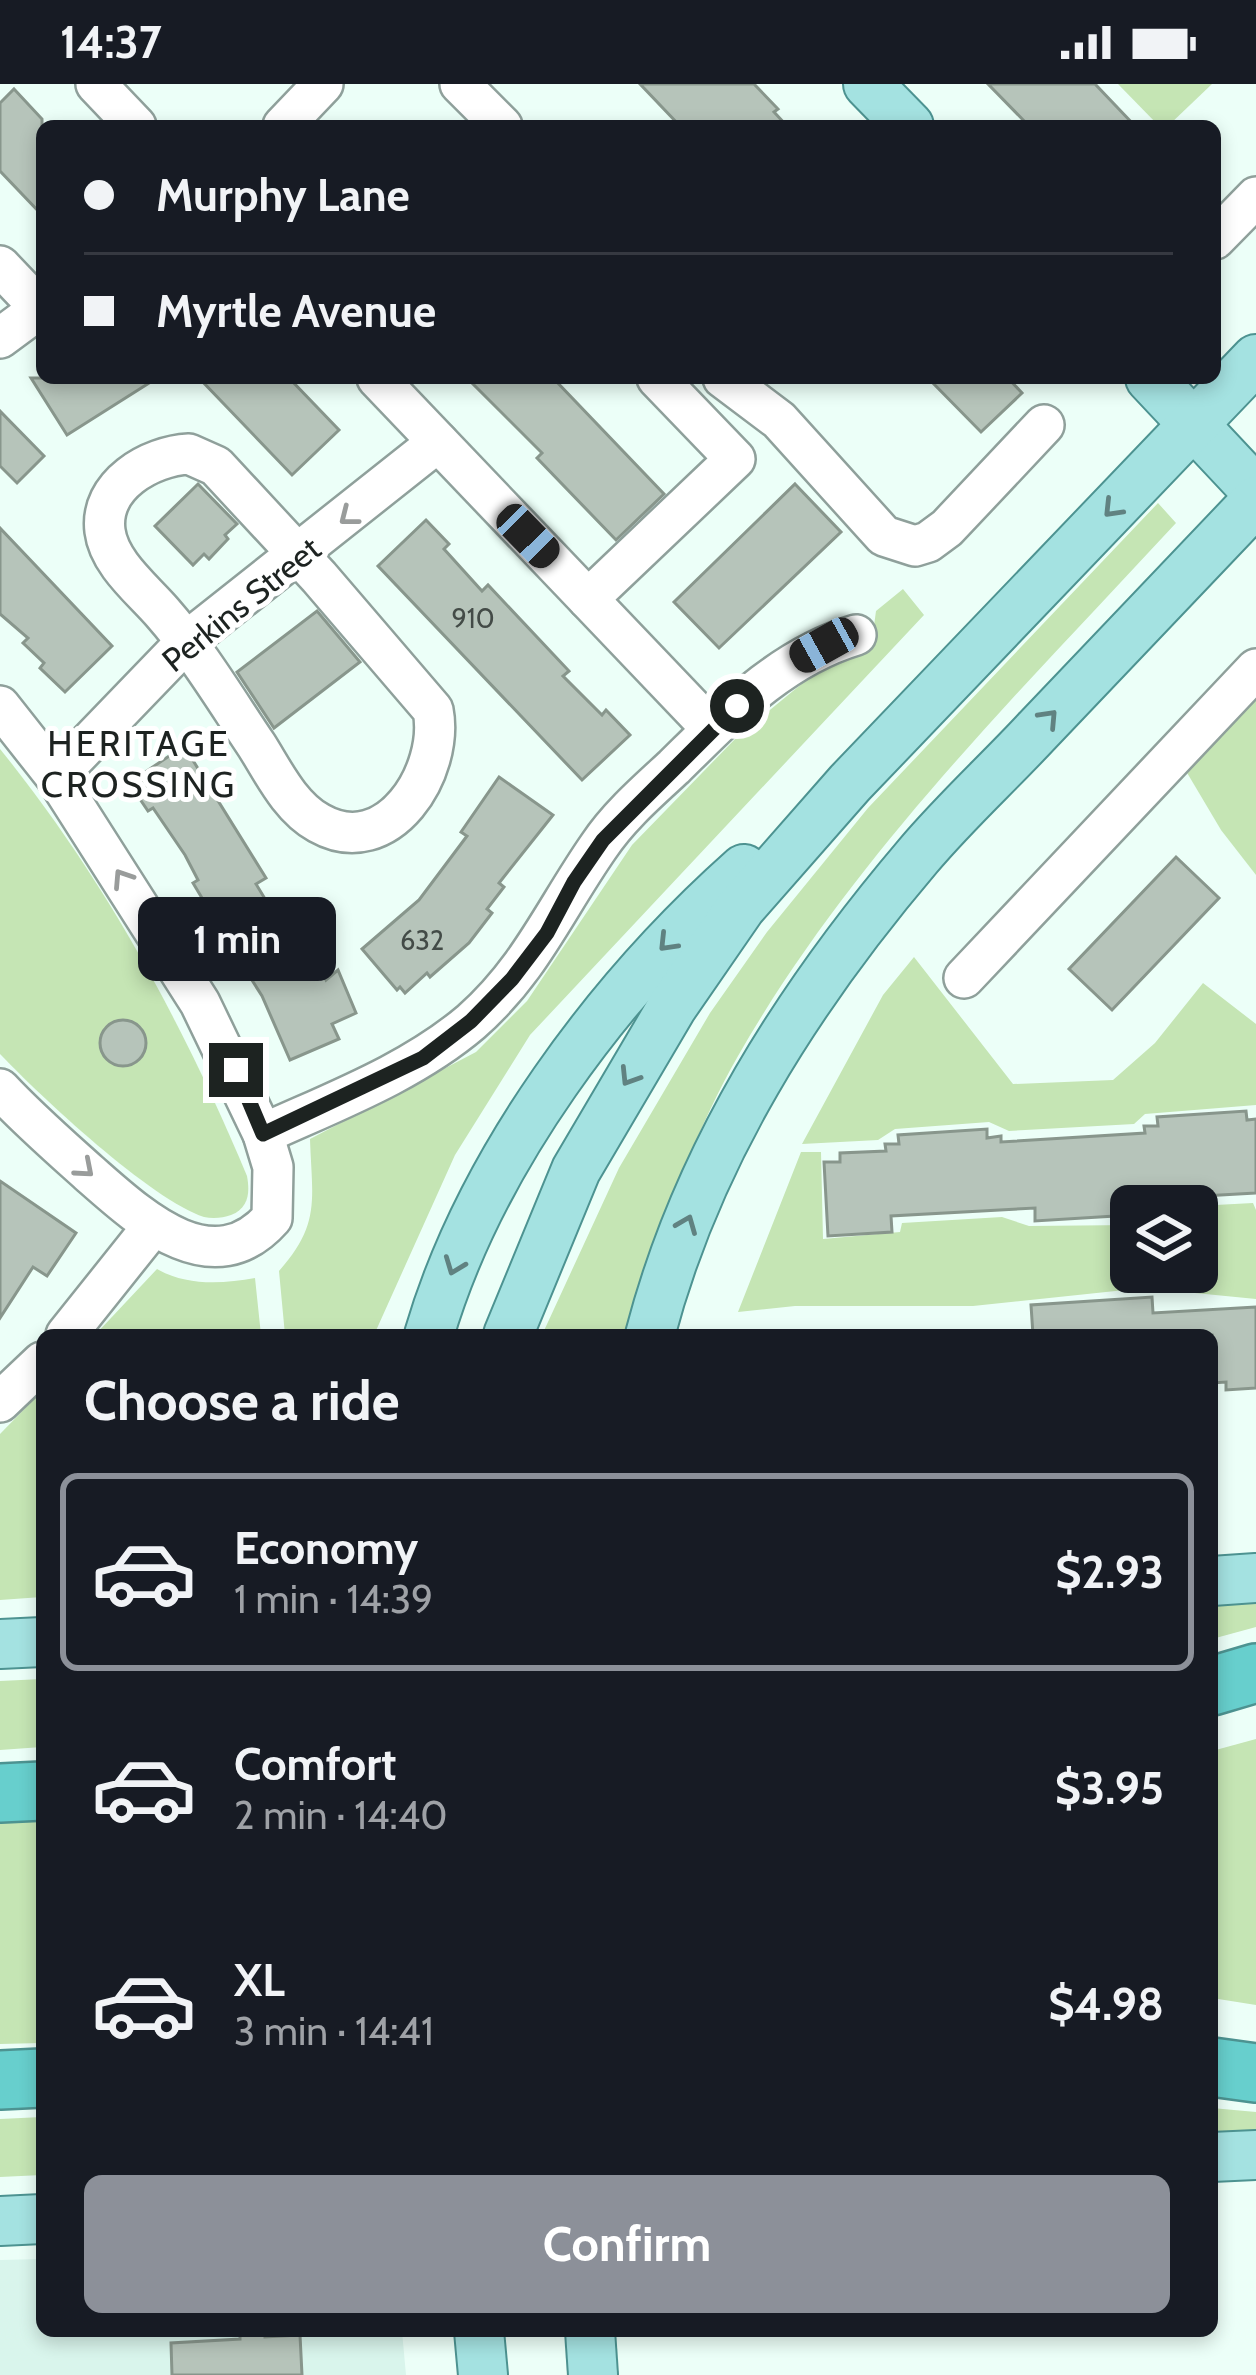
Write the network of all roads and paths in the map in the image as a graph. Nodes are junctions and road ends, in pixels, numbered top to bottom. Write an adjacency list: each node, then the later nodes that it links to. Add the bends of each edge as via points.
1 (96, 84): 5 (street)
2 (323, 84): 6 (street)
3 (460, 84): 7 (street)
4 (868, 84): 8 (main road)
5 (130, 120)
6 (289, 120)
7 (496, 120)
8 (903, 120)
9 (1256, 197): 10 (street)
10 (1221, 233)
11 (0, 266): 12 (street)
12 (36, 302)
13 (36, 311): 14 (street)
14 (0, 338)
15 (1256, 359): 21 (main road)
16 (383, 384): 22 (street)
17 (663, 384): 26 (street, via 735,459)
18 (730, 384): 20 (street, via 778,420 884,536 915,546 947,528)
19 (1155, 384): 21 (main road)
20 (1044, 424)
21 (1193, 425): 23 (main road); 33 (main road, one-way to 33)
22 (438, 442): 25 (street, Perkins Street, one-way to 25); 26 (street)
23 (1256, 491)
24 (1256, 501): 41 (main road, one-way to 24, via 714,1162 818,981 920,854)
25 (299, 555): 28 (street, Perkins Street); 28 (street, via 216,466 189,454 144,465 108,502 104,529 112,555); 28 (street, via 433,710 431,761 396,815 373,830 343,834 296,807)
26 (588, 599): 31 (street)
27 (856, 635): 31 (street, via 762,683)
28 (188, 640): 32 (street, Perkins Street)
29 (1256, 670): 34 (street)
30 (0, 706): 32 (street)
31 (712, 729): 36 (street, via 603,840 547,933 471,1021 423,1058)
32 (56, 778): 36 (street, one-way to 32, via 200,1003)
33 (850, 783): 39 (main road, one-way to 39, via 730,881 615,998 470,1226); 40 (main road, one-way to 40, via 741,907 672,1007 576,1170)
34 (964, 978)
35 (0, 1090): 37 (street, one-way to 37)
36 (263, 1134): 37 (street, via 275,1198 272,1218 257,1234 214,1247)
37 (153, 1226): 38 (street)
38 (71, 1329)
39 (431, 1329)
40 (510, 1329)
41 (652, 1329)
42 (36, 1368): 43 (street)
43 (0, 1402)
44 (1256, 1579): 45 (main road)
45 (1218, 1581)
46 (36, 1642): 47 (main road)
47 (0, 1644)
48 (1256, 1673): 49 (highway)
49 (1218, 1684)
50 (36, 1791): 51 (highway)
51 (0, 1792)
52 (1218, 2068): 53 (highway)
53 (1256, 2073)
54 (36, 2078): 55 (highway)
55 (0, 2080)
56 (1256, 2155): 57 (main road)
57 (1218, 2157)
58 (36, 2219): 59 (main road)
59 (0, 2221)
60 (479, 2337): 62 (main road)
61 (590, 2337): 63 (main road)
62 (483, 2375)
63 (593, 2375)

